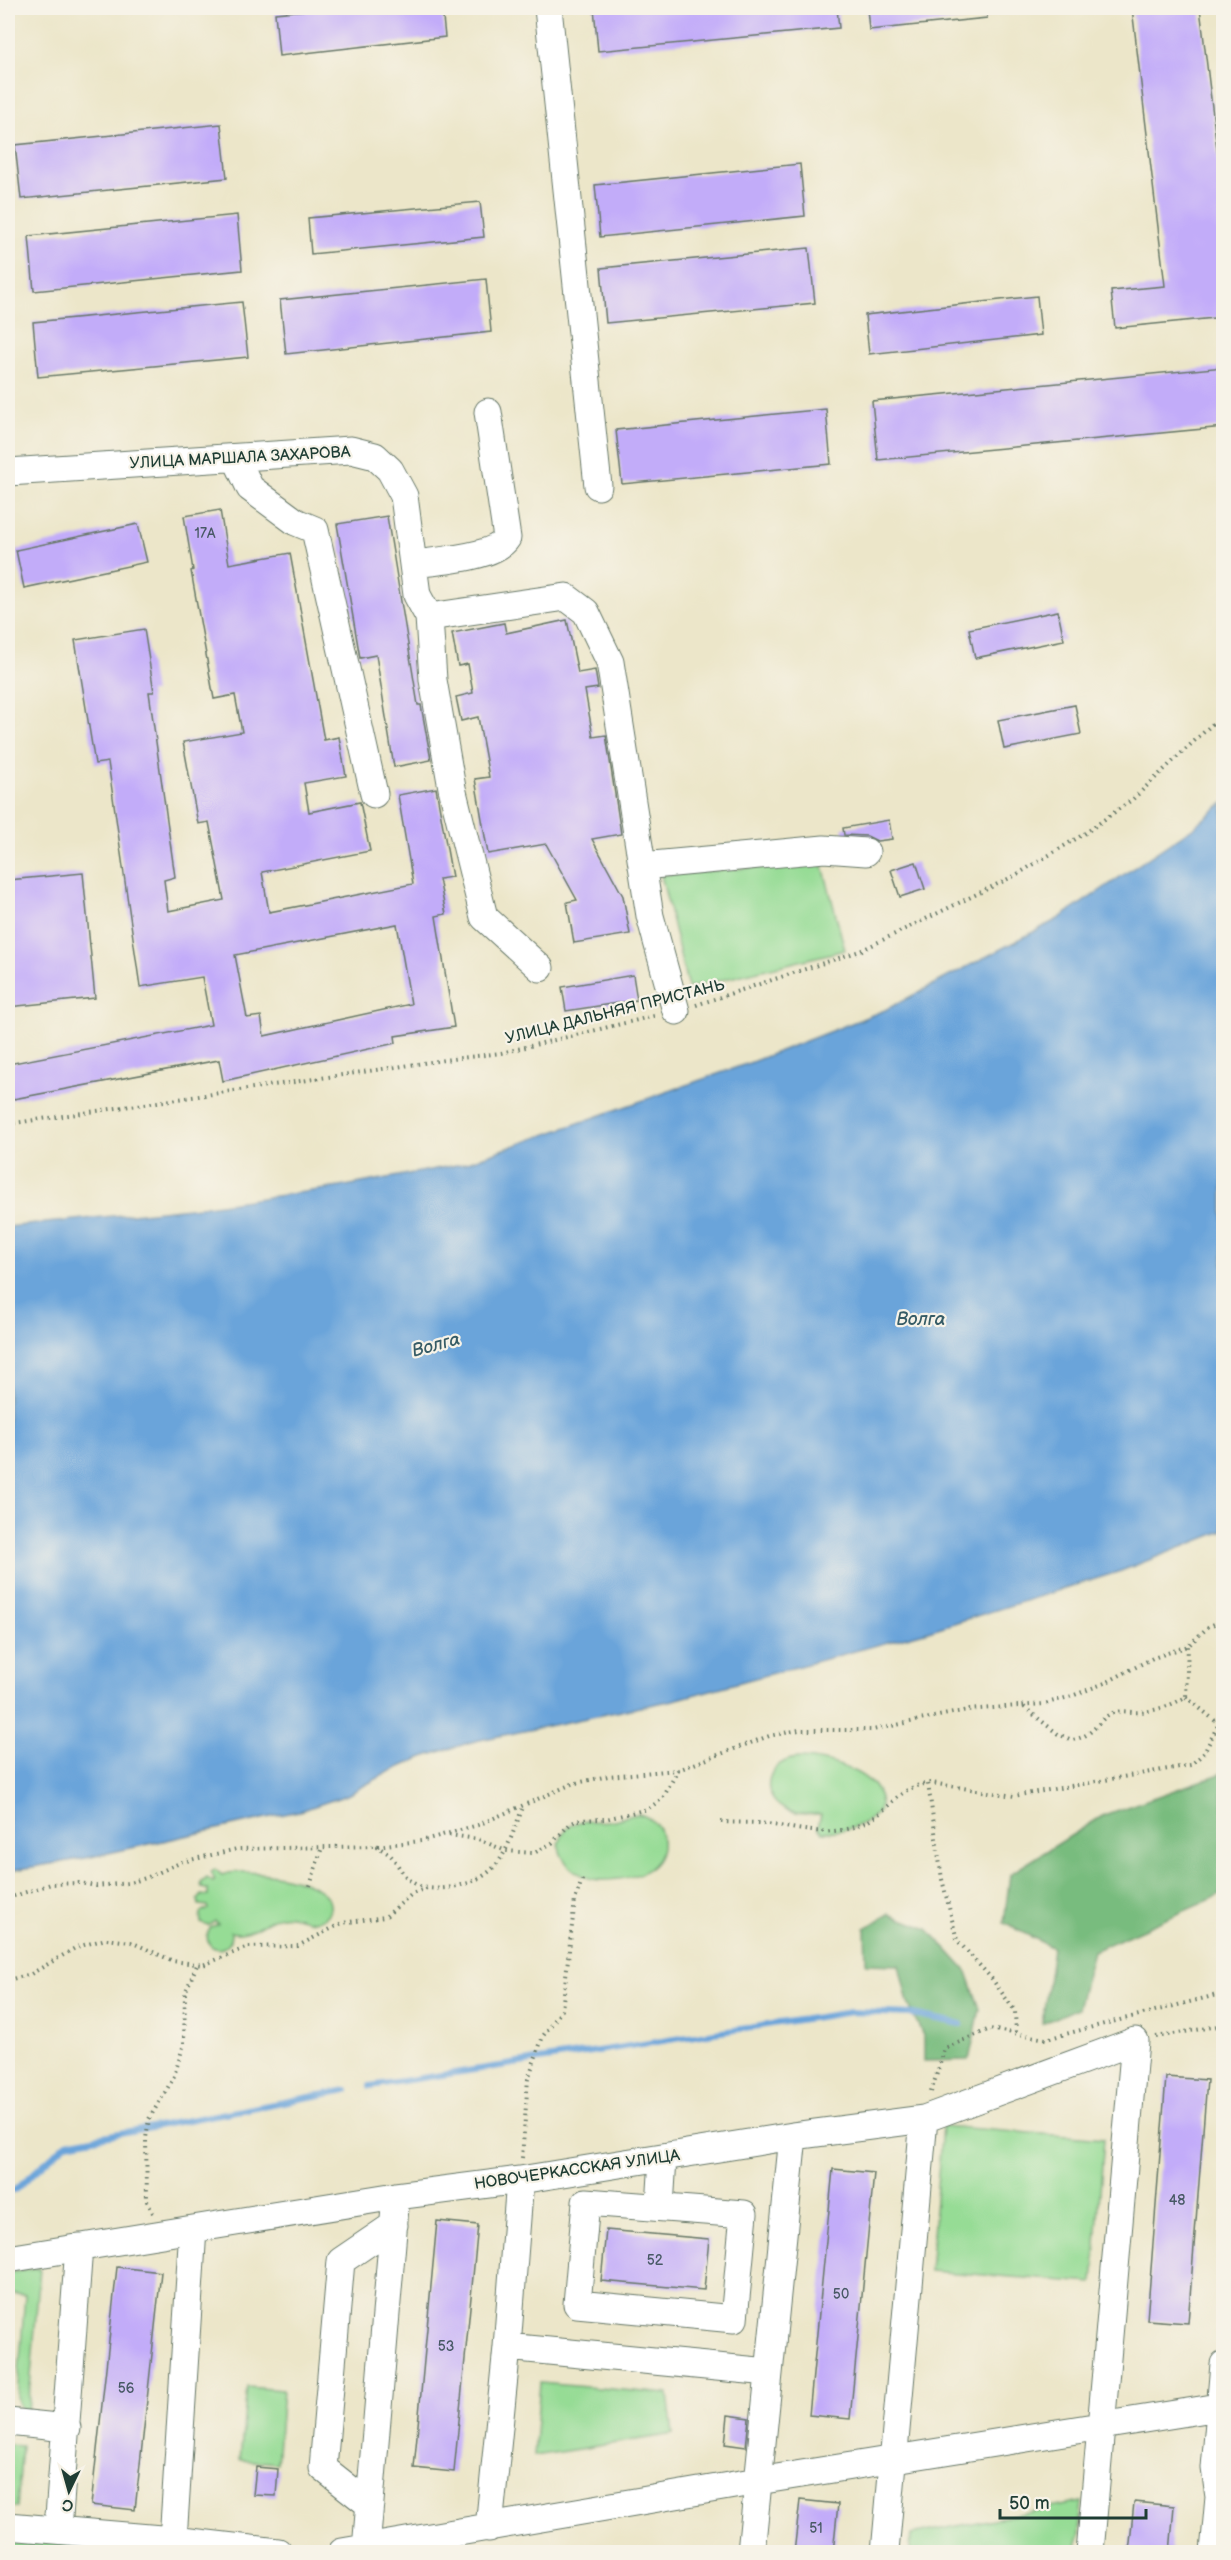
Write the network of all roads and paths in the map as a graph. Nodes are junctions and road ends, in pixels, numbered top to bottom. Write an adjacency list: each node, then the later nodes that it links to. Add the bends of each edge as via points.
1 (548, 8): 5 (street)
2 (488, 412): 6 (street, via 507,538 503,545 485,552)
3 (236, 458): 4 (street, УЛИЦА МАРШАЛА ЗАХАРОВА); 6 (street, УЛИЦА МАРШАЛА ЗАХАРОВА, via 351,450 375,456 390,470 404,496); 9 (street, via 250,488 296,522 315,530)
4 (8, 472)
5 (598, 486)
6 (413, 564): 7 (street, УЛИЦА МАРШАЛА ЗАХАРОВА, via 417,595)
7 (429, 617): 11 (street, via 566,597 586,612 610,662); 12 (street, via 433,680 452,788 484,917)
8 (1224, 713): 13 (path, УЛИЦА ДАЛЬНЯЯ ПРИСТАНЬ, via 1132,800 1016,875 860,951)
9 (374, 794)
10 (866, 852): 11 (street, via 824,849)
11 (642, 866): 13 (street, via 650,916)
12 (540, 968)
13 (676, 1011): 14 (path, УЛИЦА ДАЛЬНЯЯ ПРИСТАНЬ, via 501,1053)
14 (8, 1124)
15 (1224, 1619): 16 (path)
16 (1188, 1646): 17 (path); 18 (path, via 1072,1696)
17 (1186, 1697): 18 (path, via 1156,1710 1117,1712 1093,1732 1072,1740); 19 (path)
18 (1024, 1707): 21 (path, via 967,1710 873,1730 799,1730 770,1736)
19 (1218, 1725): 20 (path); 22 (path, via 1204,1753 1191,1765 1014,1796)
20 (1224, 1728)
21 (678, 1770): 23 (path, via 608,1776 573,1784); 28 (path, via 663,1798 648,1809 606,1819 578,1820 534,1853)
22 (928, 1784): 24 (path, via 910,1788 873,1819 838,1831 812,1833 765,1824); 37 (path, via 942,1879 957,1940 1015,2011)
23 (524, 1804): 25 (path); 28 (path)
24 (721, 1822)
25 (447, 1834): 26 (path); 28 (path, via 478,1839)
26 (376, 1846): 27 (path); 31 (path, via 390,1855 415,1884)
27 (322, 1847): 30 (path); 32 (path, via 237,1849 182,1862 129,1883 51,1884)
28 (506, 1851): 31 (path, via 480,1880)
29 (583, 1877): 42 (path, via 575,1900 562,2010 543,2036 528,2079)
30 (310, 1886)
31 (427, 1888): 33 (path, via 412,1894 385,1917 342,1923 298,1946 248,1947)
32 (8, 1898)
33 (196, 1965): 34 (path, via 173,1961 131,1942 106,1939 77,1947 31,1974); 46 (path, via 185,1993 184,2044 173,2079 149,2119 146,2138 147,2201 154,2216)
34 (8, 1980)
35 (1224, 1994): 37 (path, via 1046,2039)
36 (1224, 2025): 38 (path)
37 (1016, 2033): 39 (path, via 990,2029 945,2048)
38 (1135, 2041): 39 (street, НОВОЧЕРКАССКАЯ УЛИЦА); 54 (street)
39 (924, 2119): 40 (street, НОВОЧЕРКАССКАЯ УЛИЦА); 56 (street)
40 (793, 2136): 41 (street, НОВОЧЕРКАССКАЯ УЛИЦА); 51 (street)
41 (663, 2158): 42 (street, НОВОЧЕРКАССКАЯ УЛИЦА); 44 (street)
42 (520, 2180): 43 (street, НОВОЧЕРКАССКАЯ УЛИЦА); 49 (street)
43 (396, 2196): 45 (street); 46 (street, НОВОЧЕРКАССКАЯ УЛИЦА)
44 (660, 2207): 44 (street, via 744,2214 734,2319 577,2304 586,2202)
45 (394, 2225): 58 (street); 58 (street, via 341,2261 323,2468)
46 (180, 2231): 47 (street, НОВОЧЕРКАССКАЯ УЛИЦА); 62 (street)
47 (79, 2247): 48 (street, НОВОЧЕРКАССКАЯ УЛИЦА); 55 (street)
48 (8, 2259)
49 (507, 2347): 51 (street); 60 (street)
50 (1224, 2364): 52 (street)
51 (769, 2372): 57 (street)
52 (1219, 2407): 54 (street); 68 (street, via 1215,2469 1219,2497)
53 (8, 2422): 55 (street)
54 (1101, 2426): 56 (street); 67 (street)
55 (67, 2428): 61 (street)
56 (893, 2461): 57 (street); 66 (street)
57 (758, 2481): 60 (street); 65 (street)
58 (369, 2505): 63 (street)
59 (8, 2526): 61 (street)
60 (489, 2528): 63 (street)
61 (58, 2530): 62 (street)
62 (164, 2544): 64 (street)
63 (354, 2551)
64 (283, 2552)
65 (751, 2553)
66 (885, 2553)
67 (1090, 2553)
68 (1214, 2553)

